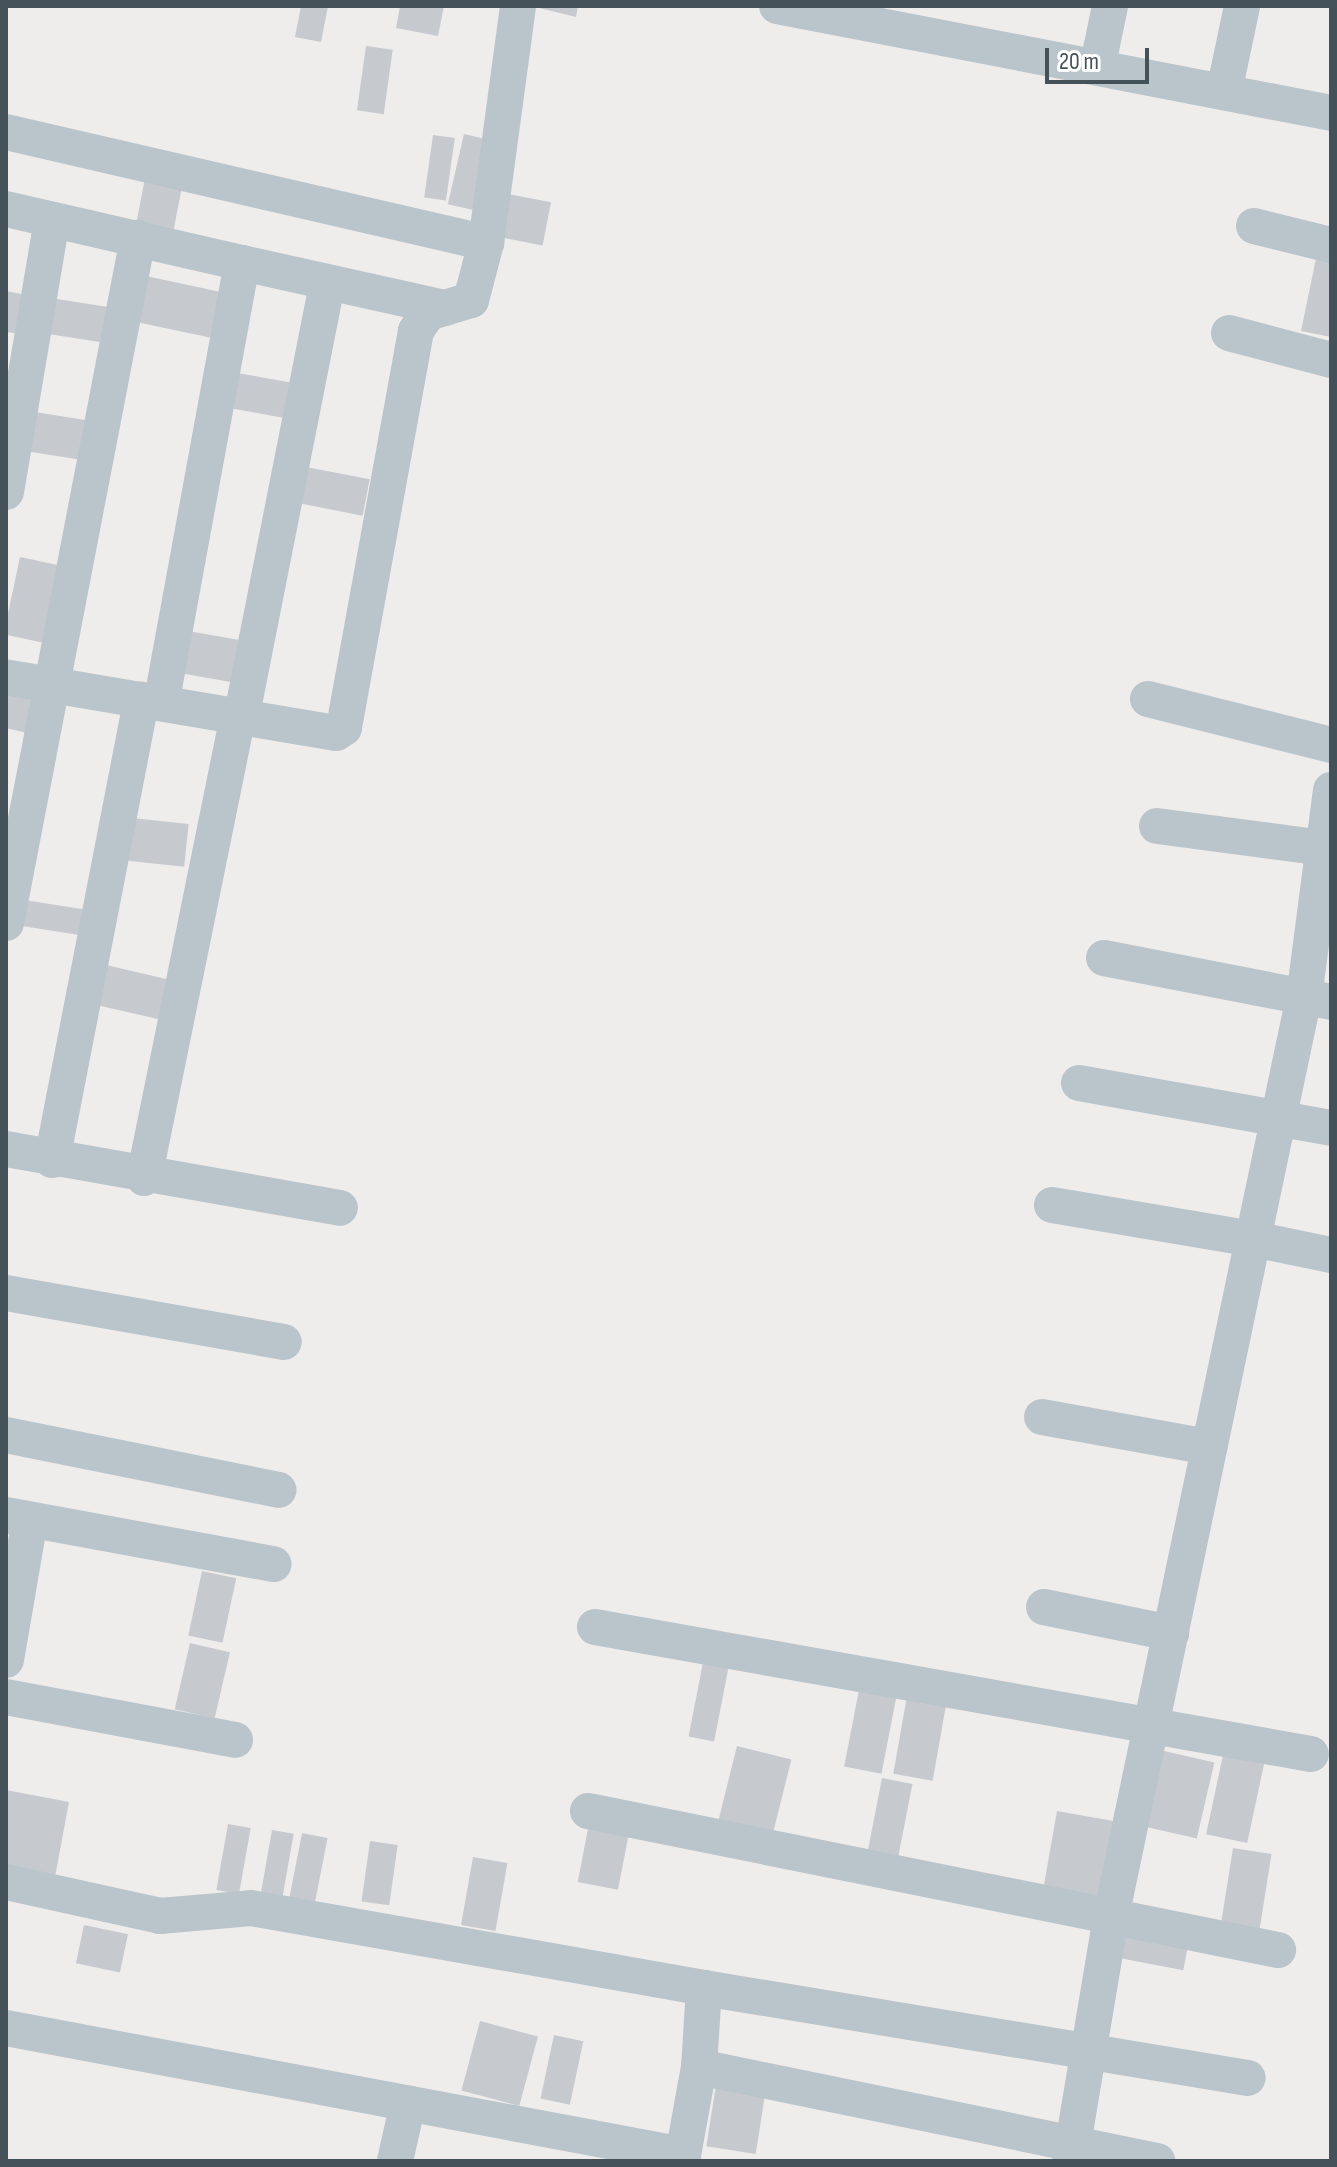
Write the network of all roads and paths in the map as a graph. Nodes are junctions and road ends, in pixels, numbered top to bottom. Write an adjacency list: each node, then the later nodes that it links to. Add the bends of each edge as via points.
1 (518, 6): 13 (street)
2 (777, 6): 5 (street)
3 (1110, 6): 5 (street)
4 (1242, 6): 6 (street)
5 (1098, 64): 6 (street)
6 (1225, 87): 7 (street)
7 (1331, 113)
8 (6, 132): 13 (street)
9 (6, 209): 10 (street)
10 (52, 220): 12 (street); 20 (street)
11 (1254, 226): 14 (street)
12 (138, 238): 15 (street); 22 (street)
13 (486, 243): 17 (street, via 471,300)
14 (1331, 245)
15 (242, 263): 16 (street); 24 (street)
16 (327, 283): 17 (street); 25 (street)
17 (445, 308): 25 (street, via 421,318 416,331 349,720 336,733)
18 (1229, 333): 19 (street)
19 (1331, 360)
20 (6, 492)
21 (6, 677): 22 (street)
22 (52, 685): 24 (street); 30 (street)
23 (1148, 699): 26 (street)
24 (151, 701): 25 (street); 37 (street)
25 (240, 714): 38 (street)
26 (1331, 745)
27 (1331, 790): 29 (street)
28 (1157, 826): 29 (street)
29 (1327, 848): 32 (street)
30 (6, 923)
31 (1104, 958): 32 (street)
32 (1317, 1000): 34 (street)
33 (1079, 1083): 34 (street)
34 (1279, 1118): 35 (street); 41 (street)
35 (1331, 1128)
36 (6, 1149): 37 (street)
37 (52, 1160): 38 (street)
38 (144, 1178): 40 (street)
39 (1052, 1205): 41 (street)
40 (340, 1208)
41 (1253, 1239): 42 (street); 47 (street)
42 (1331, 1255)
43 (6, 1293): 44 (street)
44 (284, 1342)
45 (1042, 1417): 47 (street)
46 (6, 1435): 48 (street)
47 (1209, 1447): 53 (street)
48 (278, 1490)
49 (18, 1518): 50 (street); 54 (street)
50 (274, 1564)
51 (1044, 1607): 53 (street)
52 (595, 1627): 56 (street)
53 (1171, 1633): 56 (street)
54 (6, 1660)
55 (6, 1697): 57 (street)
56 (1152, 1725): 58 (street); 61 (street)
57 (235, 1740)
58 (1311, 1754)
59 (588, 1811): 61 (street)
60 (6, 1882): 63 (street, via 160,1916 251,1908)
61 (1111, 1917): 62 (street); 65 (street)
62 (1278, 1950)
63 (704, 1988): 65 (street); 66 (street)
64 (6, 2028): 68 (street)
65 (1087, 2051): 67 (street); 69 (street)
66 (699, 2067): 69 (street); 70 (street)
67 (1248, 2078)
68 (408, 2103): 70 (street); 71 (street)
69 (1072, 2152): 72 (street)
70 (682, 2158)
71 (395, 2161)
72 (1157, 2161)

